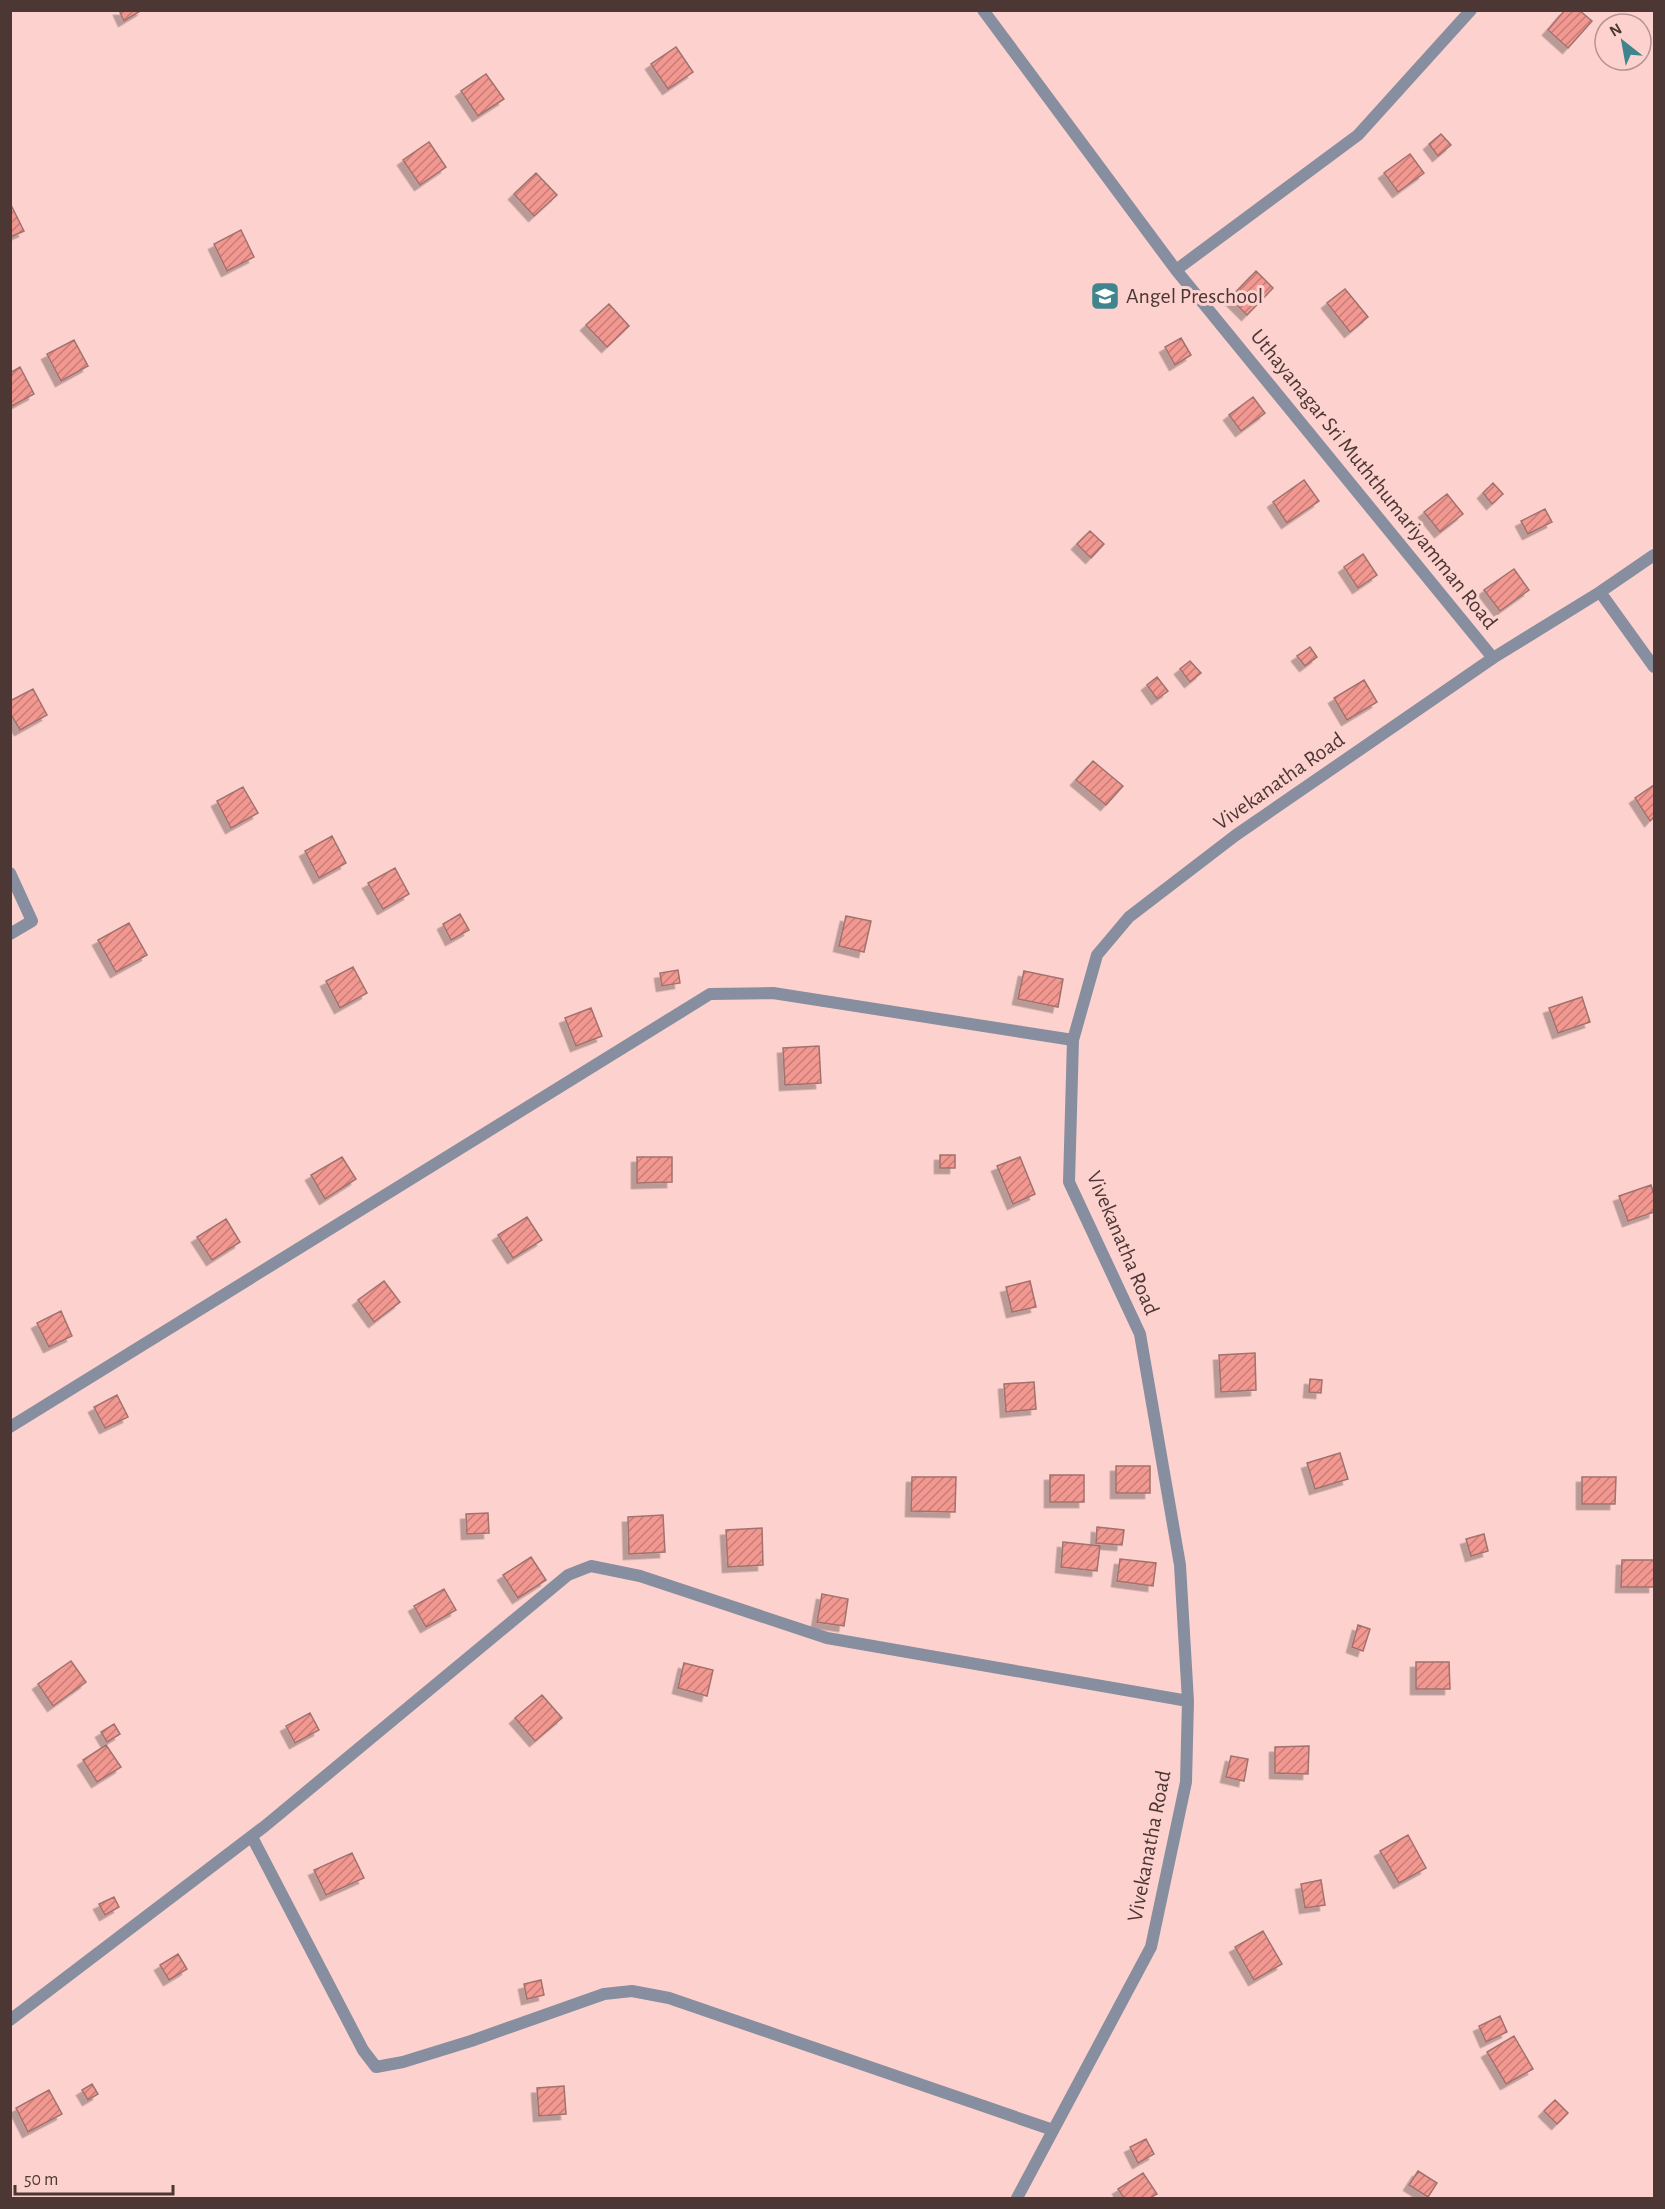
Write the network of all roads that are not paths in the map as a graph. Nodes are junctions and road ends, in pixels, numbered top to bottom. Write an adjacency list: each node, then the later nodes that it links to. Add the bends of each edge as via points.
1 (983, 10): 3 (street, Uthayanagar Sri Muththumariyamman Road)
2 (1471, 10): 3 (street, via 1358,135)
3 (1176, 270): 6 (street, Uthayanagar Sri Muththumariyamman Road)
4 (1654, 555): 5 (street, Vivekanatha Road)
5 (1600, 592): 6 (street, Vivekanatha Road); 7 (street)
6 (1493, 658): 10 (street, Vivekanatha Road, via 1236,835 1129,917 1097,955)
7 (1654, 667)
8 (10, 873): 9 (street, via 32,921)
9 (10, 933)
10 (1073, 1040): 11 (street, via 773,993 710,994); 12 (street, Vivekanatha Road, via 1069,1182 1140,1334 1180,1565)
11 (10, 1427)
12 (1188, 1701): 13 (street, via 827,1638 640,1576 591,1566 568,1575); 15 (street, Vivekanatha Road, via 1186,1782 1151,1947)
13 (252, 1837): 14 (street); 15 (street, via 363,2050 376,2067 471,2041 604,1994 632,1991 669,1998)
14 (10, 2020)
15 (1053, 2130): 16 (street, Vivekanatha Road)
16 (1017, 2199)

